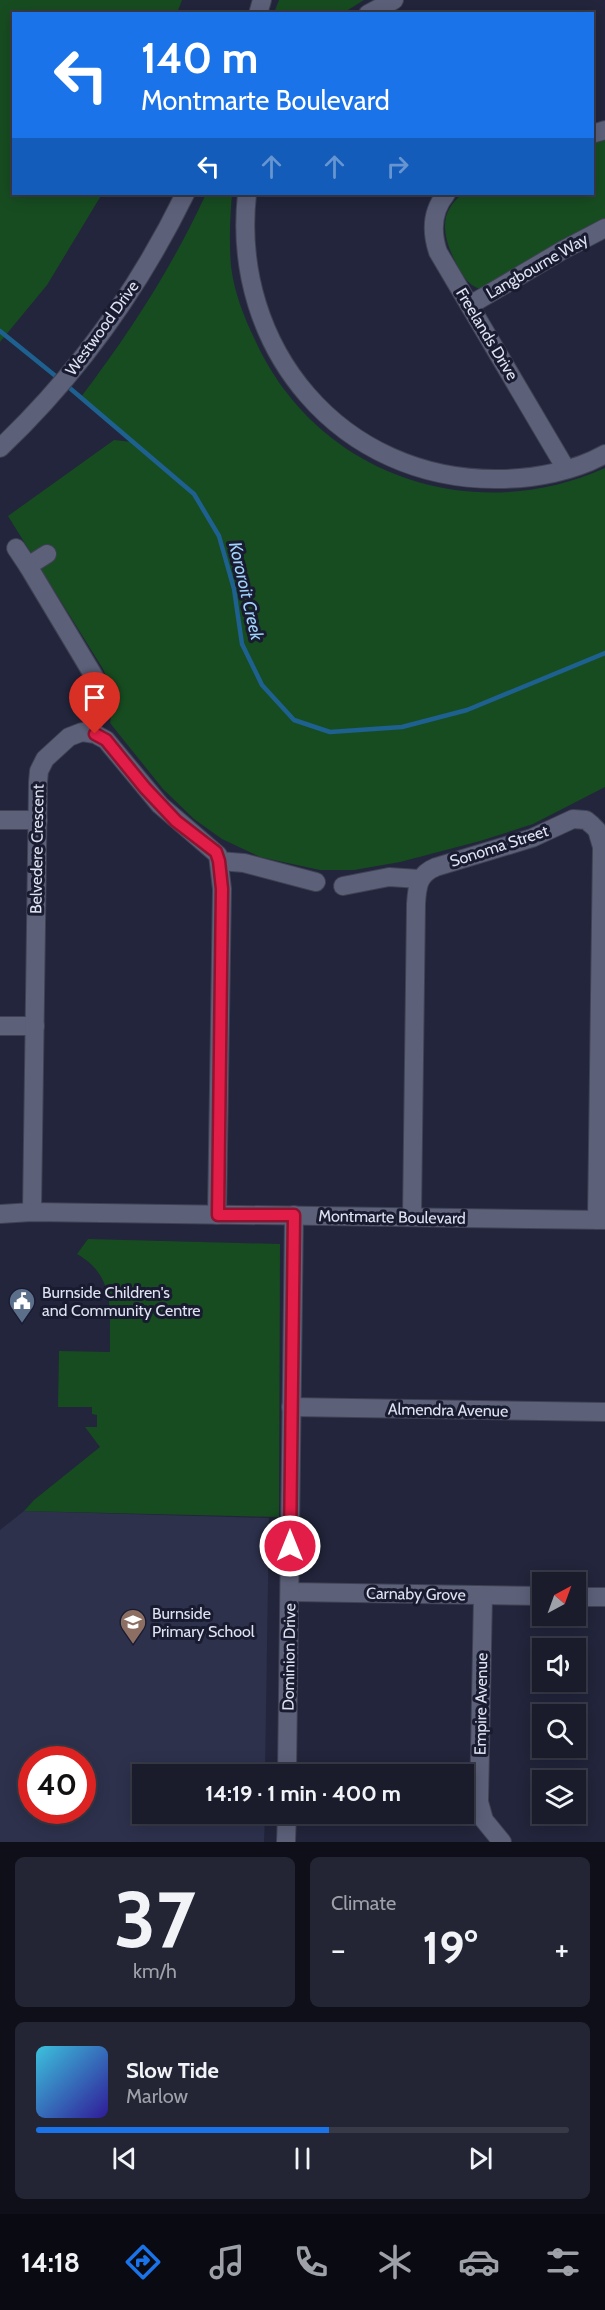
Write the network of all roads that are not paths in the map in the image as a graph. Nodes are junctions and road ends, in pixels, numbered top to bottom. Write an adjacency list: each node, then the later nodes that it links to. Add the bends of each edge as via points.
1 (394, 0): 2 (street)
2 (372, 12)
3 (184, 195): 8 (street, Westwood Drive, via 120,307 70,373)
4 (247, 195): 10 (street, via 245,250 261,317 289,372 339,425 398,460 441,473 516,479)
5 (446, 195): 7 (street, Freelands Drive, via 434,218 434,239)
6 (605, 228): 7 (street, Langbourne Way)
7 (470, 305): 10 (street, Freelands Drive)
8 (0, 448)
9 (605, 454): 10 (street)
10 (566, 469)
11 (16, 548): 13 (street)
12 (47, 554): 13 (street)
13 (28, 566): 14 (street, via 101,694)
14 (89, 732): 16 (street, Belvedere Crescent, via 69,737 42,764); 17 (street, via 106,740 160,805 216,852)
15 (0, 820): 16 (street)
16 (38, 820): 22 (street, Belvedere Crescent)
17 (219, 861): 19 (street, via 244,863); 25 (street, via 222,889)
18 (419, 879): 20 (street, via 388,877); 27 (street); 28 (street, Sonoma Street, via 436,867 532,838 573,819 586,820 597,831 602,858)
19 (316, 882)
20 (343, 886)
21 (0, 1026): 22 (street)
22 (34, 1026): 23 (street, Belvedere Crescent)
23 (32, 1212): 24 (street, Montmarte Boulevard); 25 (street, Montmarte Boulevard)
24 (0, 1214)
25 (218, 1215): 26 (street, Montmarte Boulevard)
26 (294, 1215): 27 (street, Montmarte Boulevard); 29 (street, Dominion Drive)
27 (412, 1217): 28 (street, Montmarte Boulevard)
28 (601, 1220)
29 (291, 1407): 30 (street, Almendra Avenue); 31 (street, Dominion Drive)
30 (605, 1412)
31 (290, 1592): 32 (street, Carnaby Grove); 36 (street, Dominion Drive)
32 (483, 1596): 33 (street, Carnaby Grove); 39 (street, Empire Avenue, via 480,1802 484,1820)
33 (532, 1596)
34 (586, 1597): 35 (street)
35 (605, 1597)
36 (287, 1764)
37 (287, 1824): 38 (street)
38 (286, 1842)
39 (502, 1842)

